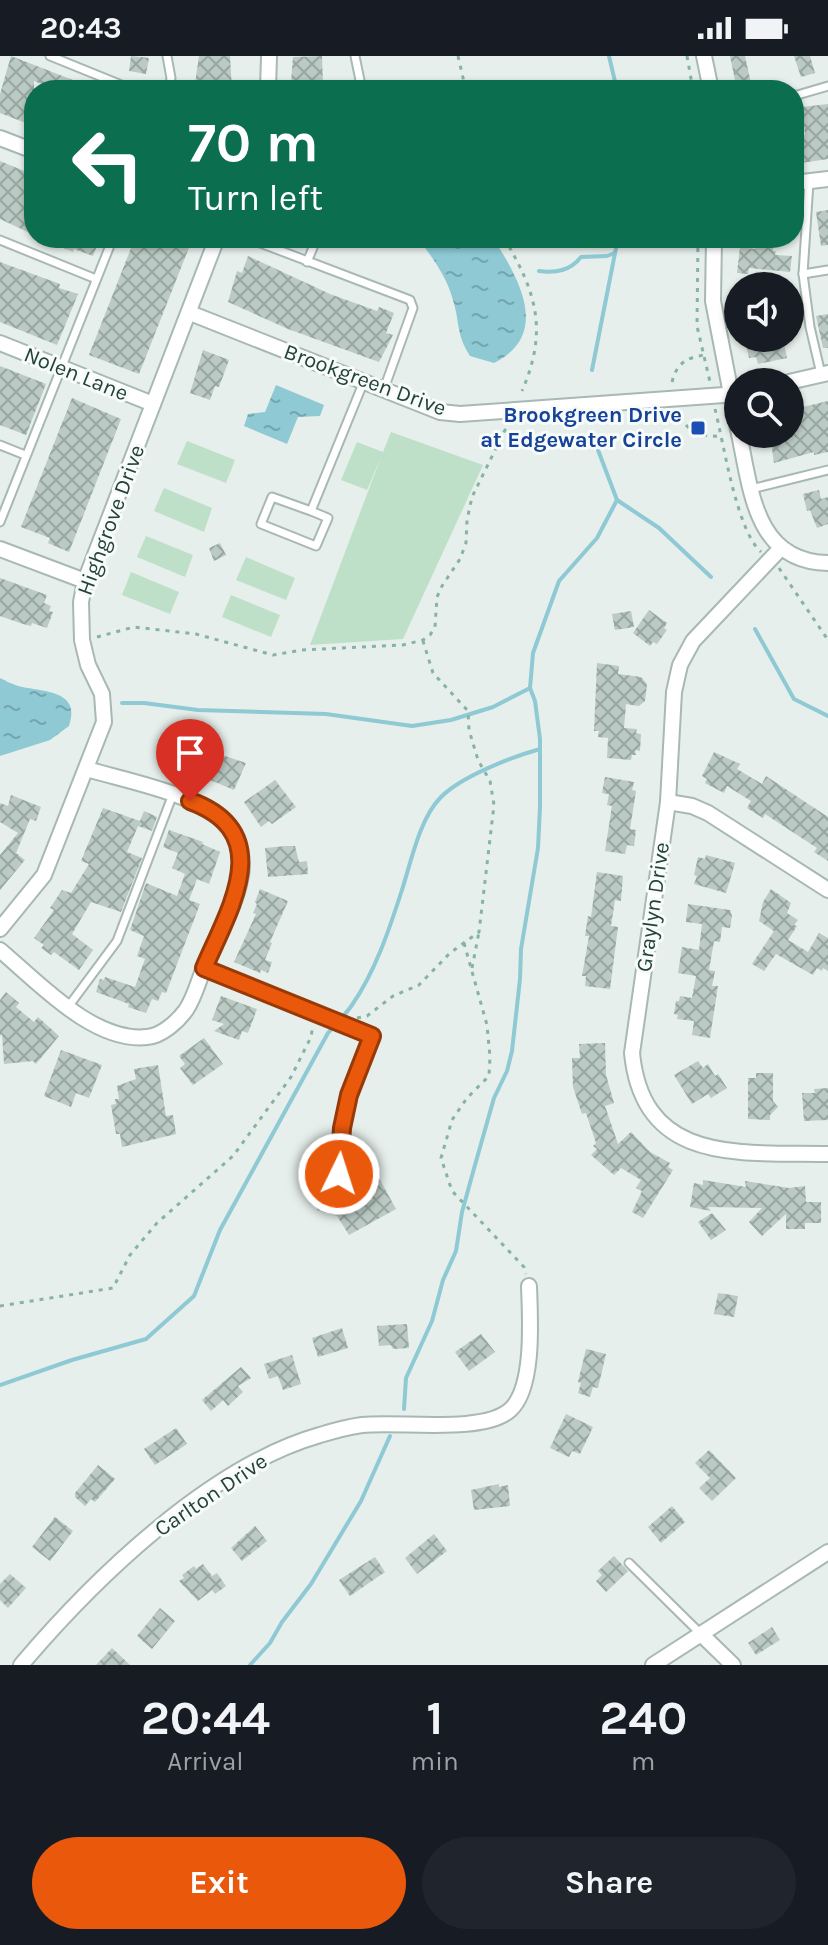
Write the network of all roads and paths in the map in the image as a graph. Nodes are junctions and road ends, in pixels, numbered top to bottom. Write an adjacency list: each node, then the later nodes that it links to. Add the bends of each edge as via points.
1 (50, 56): 8 (lane)
2 (167, 56): 9 (lane)
3 (269, 56): 10 (street)
4 (355, 56): 11 (lane)
5 (458, 56): 12 (path)
6 (687, 56): 13 (path)
7 (704, 56): 14 (street)
8 (109, 80)
9 (171, 80)
10 (268, 80)
11 (360, 80)
12 (464, 80)
13 (691, 80)
14 (709, 80)
15 (828, 86): 16 (lane)
16 (804, 93)
17 (0, 138): 18 (street)
18 (24, 147)
19 (828, 179): 20 (street)
20 (804, 183)
21 (0, 240): 33 (lane)
22 (109, 248): 33 (lane)
23 (213, 248): 35 (street, Highgrove Drive)
24 (272, 248): 29 (lane)
25 (313, 248): 29 (lane)
26 (510, 248): 45 (path, via 533,294 536,331 531,373)
27 (714, 248): 39 (street, via 713,301)
28 (802, 248): 31 (lane)
29 (307, 262): 44 (lane, via 413,303)
30 (828, 270): 32 (lane)
31 (803, 272)
32 (804, 274)
33 (96, 279): 38 (lane)
34 (804, 282): 40 (lane)
35 (190, 313): 42 (street, Brookgreen Drive); 47 (street, Highgrove Drive)
36 (0, 343): 38 (street, Nolen Lane)
37 (704, 355): 43 (path, via 683,360)
38 (62, 368): 47 (street, Nolen Lane); 53 (lane)
39 (728, 368)
40 (824, 374): 41 (street)
41 (804, 379)
42 (364, 381): 44 (street, Brookgreen Drive); 56 (lane)
43 (672, 382)
44 (384, 389): 46 (street, Brookgreen Drive, via 440,412 460,414)
45 (522, 391)
46 (724, 395)
47 (153, 404): 62 (street, Highgrove Drive)
48 (680, 417): 50 (path, via 705,437)
49 (506, 428): 64 (path, via 472,497 466,543 437,597 435,627)
50 (722, 436)
51 (0, 445): 53 (lane)
52 (742, 448): 55 (street)
53 (25, 455): 57 (lane)
54 (828, 470): 55 (lane)
55 (751, 489): 58 (street, via 767,534)
56 (311, 511): 56 (lane, via 272,497 261,524 316,546 328,518)
57 (0, 522)
58 (781, 548): 60 (street, via 808,561); 68 (street, Graylyn Drive, via 685,652 674,692)
59 (0, 549): 62 (street)
60 (828, 563)
61 (779, 568): 65 (path)
62 (85, 581): 63 (street, Highgrove Drive)
63 (82, 640): 64 (path, via 134,627 196,634 273,655); 66 (street, Highgrove Drive, via 105,708)
64 (423, 640): 71 (path, via 433,673 468,711 469,730 494,805)
65 (828, 640)
66 (87, 769): 67 (street); 70 (street, Highgrove Drive, via 44,875)
67 (173, 794): 74 (street, via 208,807 232,830 239,848 242,873); 76 (lane, via 117,941)
68 (668, 802): 69 (street, via 708,813); 79 (street, Graylyn Drive, via 632,1053 635,1080 658,1121 700,1146 730,1152)
69 (828, 890)
70 (0, 929)
71 (479, 932): 72 (path); 75 (path)
72 (464, 943): 75 (path); 78 (path, via 419,985)
73 (0, 950): 76 (street)
74 (204, 968): 76 (street, via 187,1009 151,1037 106,1032); 77 (lane)
75 (472, 972): 81 (path, via 487,1025 489,1076 452,1120 441,1158 452,1191 524,1267)
76 (68, 1007)
77 (316, 1014): 78 (lane); 82 (path, via 291,1077 233,1156 157,1223 130,1255 113,1288)
78 (343, 1025): 80 (lane, via 372,1036 349,1095)
79 (828, 1154)
80 (339, 1174)
81 (529, 1286): 86 (street, Carlton Drive, via 528,1358 513,1408 474,1423 361,1425 291,1444 248,1465 120,1561)
82 (0, 1306)
83 (828, 1552): 85 (street)
84 (629, 1563): 85 (lane)
85 (701, 1634): 87 (street); 88 (street)
86 (21, 1665)
87 (653, 1665)
88 (733, 1665)

